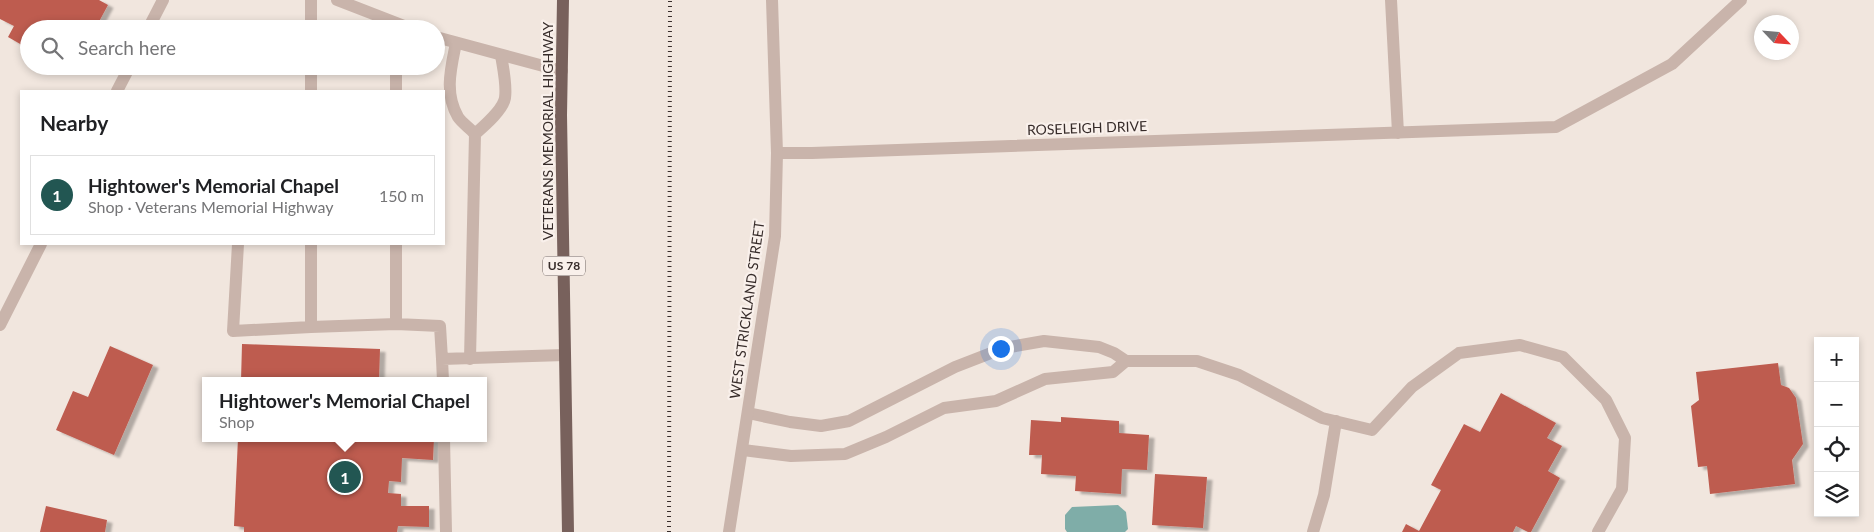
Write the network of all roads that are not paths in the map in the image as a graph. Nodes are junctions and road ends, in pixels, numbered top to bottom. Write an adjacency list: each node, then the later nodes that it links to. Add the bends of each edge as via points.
1 (163, 0): 8 (street)
2 (311, 0): 9 (street)
3 (337, 0): 10 (street)
4 (563, 0): 14 (main road, VETERANS MEMORIAL HIGHWAY / US 78)
5 (772, 0): 23 (street, WEST STRICKLAND STREET)
6 (1391, 0): 21 (street)
7 (1741, 0): 21 (street, ROSELEIGH DRIVE, via 1672,64 1556,127)
8 (153, 20)
9 (311, 20)
10 (382, 20)
11 (445, 39): 12 (street)
12 (456, 43): 13 (street); 22 (street, via 450,98 459,118)
13 (501, 55): 14 (street); 22 (street, via 505,100)
14 (562, 71): 31 (main road, VETERANS MEMORIAL HIGHWAY / US 78)
15 (125, 75): 18 (street)
16 (311, 75): 19 (street)
17 (396, 75): 20 (street)
18 (118, 90)
19 (311, 90)
20 (396, 90)
21 (1398, 133): 23 (street, ROSELEIGH DRIVE)
22 (475, 134): 33 (street)
23 (777, 153): 36 (street, WEST STRICKLAND STREET, via 775,236)
24 (40, 245): 29 (street)
25 (238, 245): 30 (street, via 233,331)
26 (311, 245): 30 (street)
27 (396, 245): 28 (street)
28 (396, 324): 30 (street); 32 (street, via 440,326)
29 (0, 325)
30 (311, 326)
31 (565, 355): 33 (street); 41 (main road, VETERANS MEMORIAL HIGHWAY / US 78)
32 (442, 359): 33 (street); 35 (street)
33 (470, 359)
34 (1126, 361): 36 (street, via 1099,346 1044,341 1004,348 955,366 849,421 821,426); 37 (street, via 1197,361 1240,375 1322,418); 39 (street, via 1113,372 1044,379 996,401 944,408 845,454 791,456)
35 (443, 377)
36 (748, 413): 39 (street, WEST STRICKLAND STREET)
37 (1336, 421): 43 (street, via 1324,495); 44 (street, via 1372,430 1412,386 1459,352 1520,345 1563,357 1606,400 1625,438 1622,489)
38 (444, 442): 40 (street)
39 (742, 450): 42 (street, WEST STRICKLAND STREET)
40 (446, 532)
41 (568, 532)
42 (729, 532)
43 (1313, 532)
44 (1598, 532)

